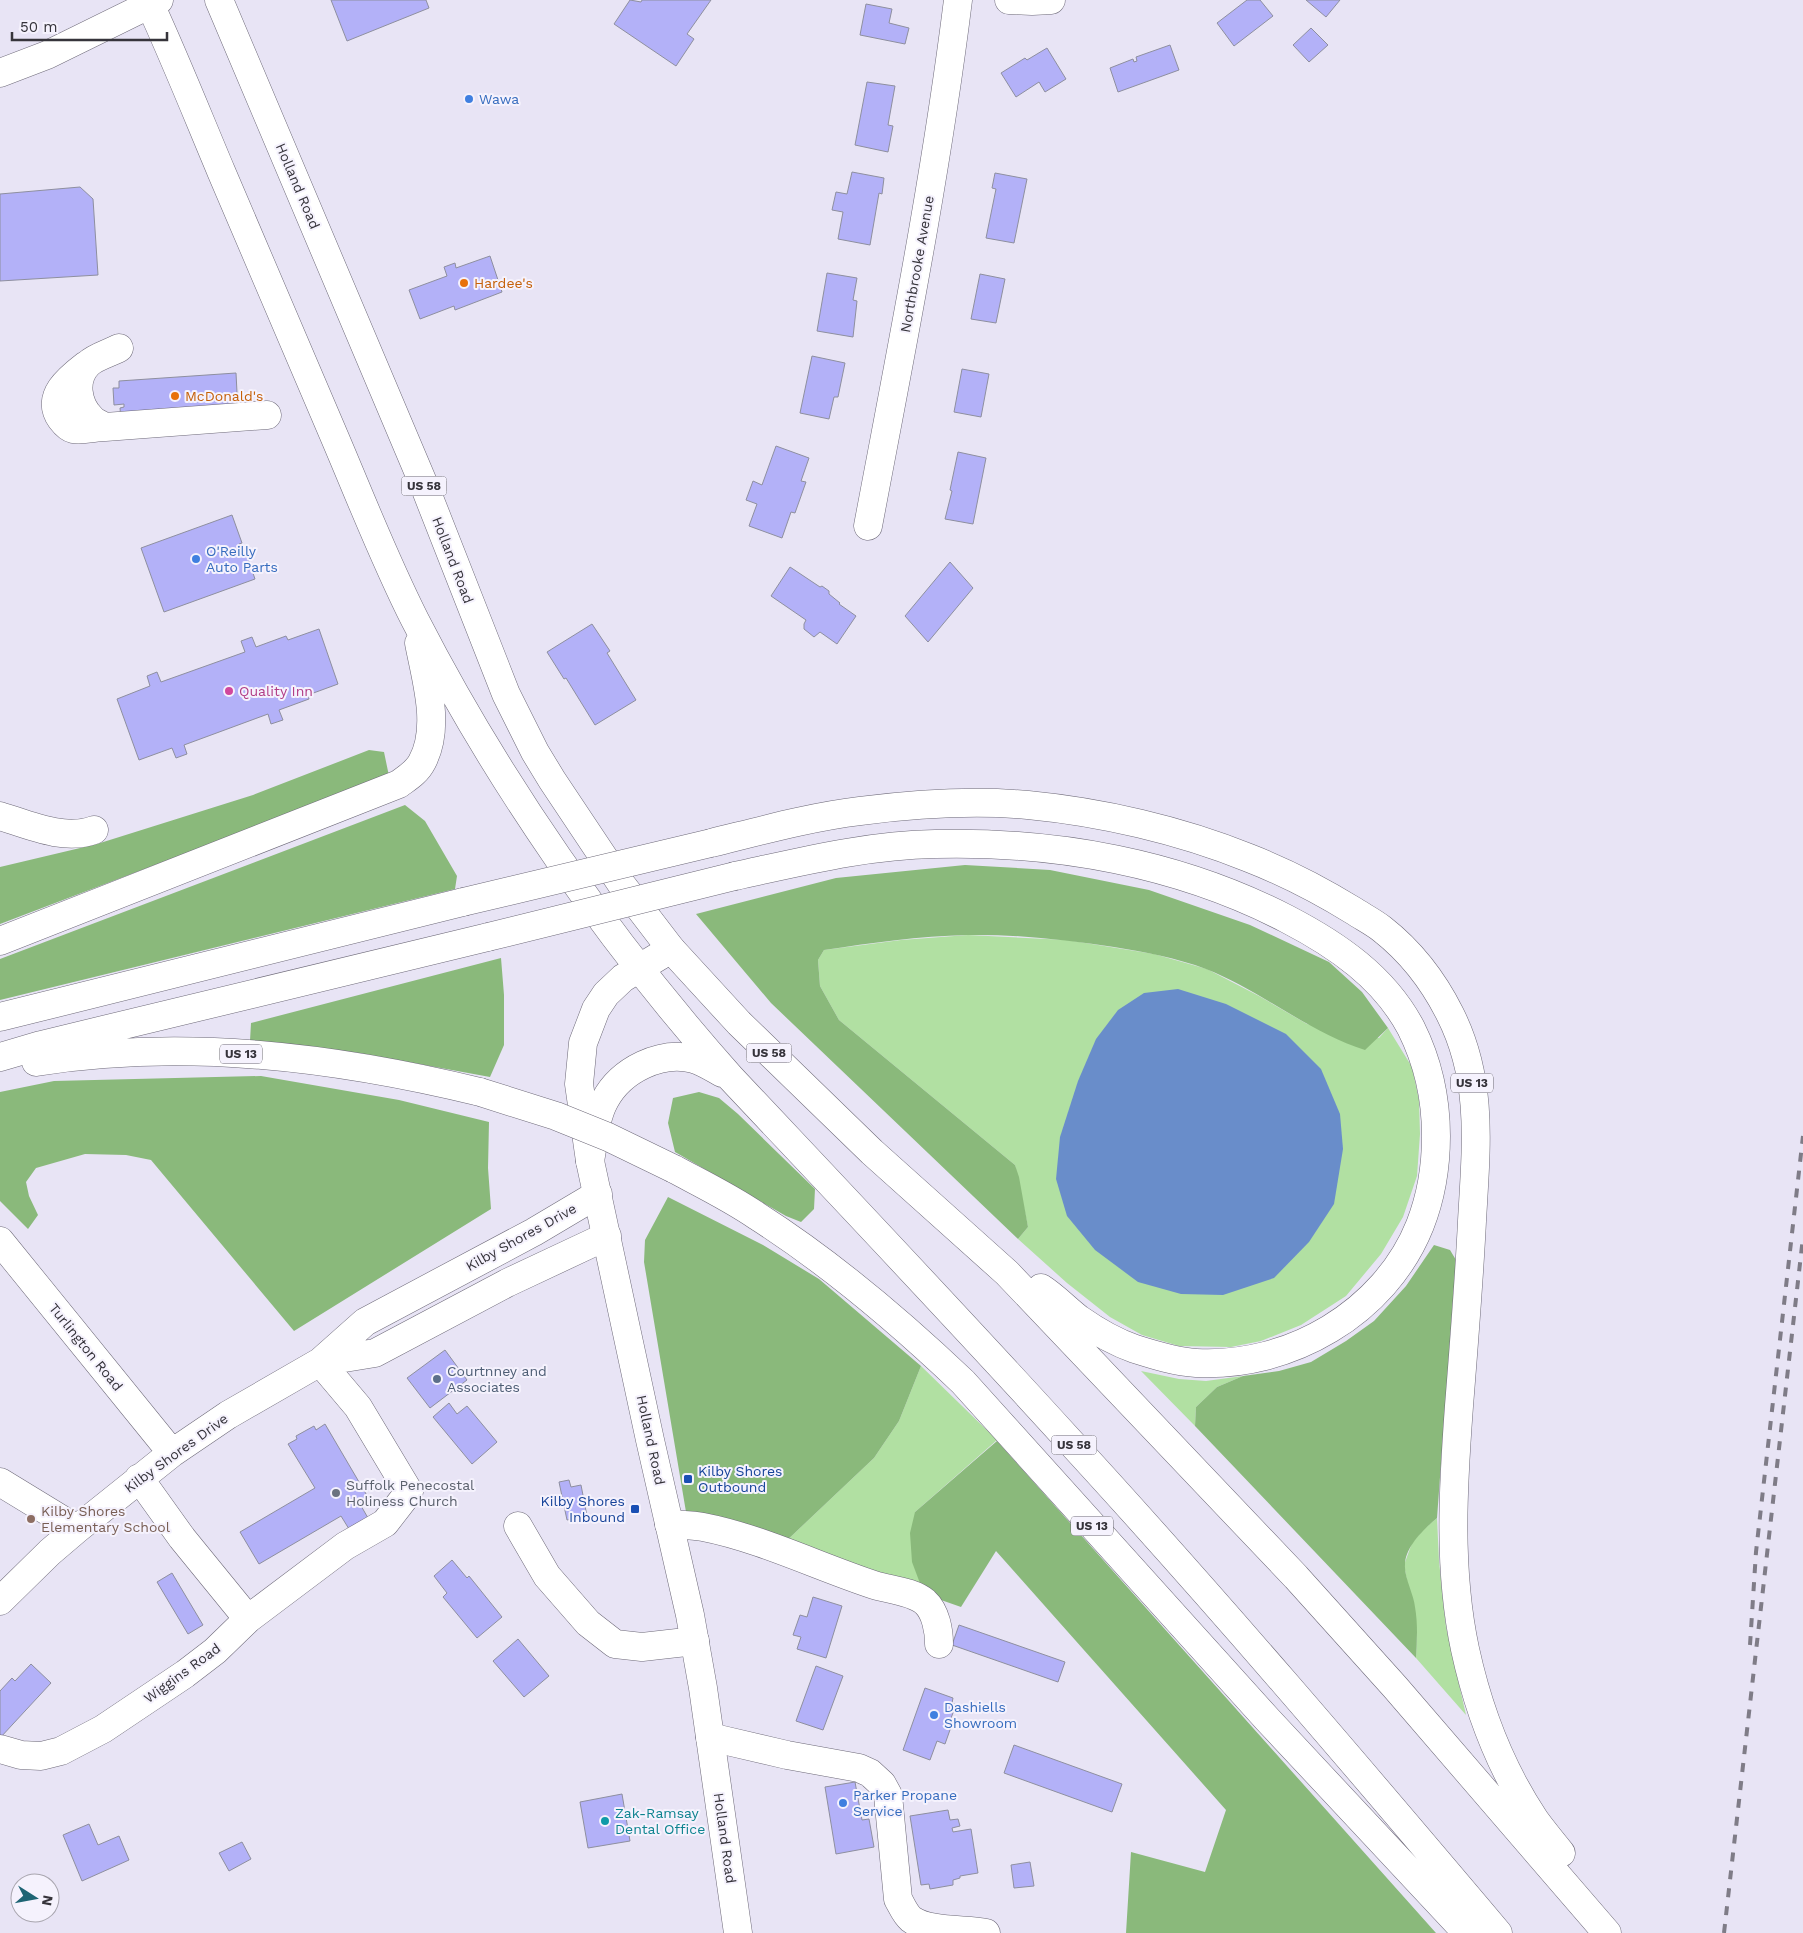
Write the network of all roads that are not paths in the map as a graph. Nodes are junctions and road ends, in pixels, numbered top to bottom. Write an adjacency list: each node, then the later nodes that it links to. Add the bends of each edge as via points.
1 (219, 0): 14 (main road, Holland Road / US 58, via 378,373 520,724 577,820)
2 (958, 0): 9 (main road, Northbrooke Avenue, via 926,216)
3 (1009, 0): 4 (main road)
4 (1051, 0)
5 (152, 1): 6 (main road, via 47,55); 10 (main road, US 58, via 291,339)
6 (0, 73)
7 (119, 348): 8 (main road, via 89,363 79,375 81,404 92,419 105,427)
8 (267, 415)
9 (868, 526)
10 (415, 619): 13 (main road, via 429,698 430,734 428,749 411,776 385,791); 15 (main road, US 58, via 476,729 523,804)
11 (0, 816): 12 (main road, via 47,830 80,835)
12 (94, 830)
13 (0, 941)
14 (671, 949): 15 (main road, Holland Road); 24 (main road, US 58, via 775,1059 872,1152)
15 (638, 968): 19 (main road, US 58); 20 (main road, Holland Road, via 606,994 596,1008 583,1043 579,1084)
16 (0, 1017): 38 (main road, US 13, bridge, via 463,902 857,811 971,802 1026,804 1079,811 1176,833 1230,850 1332,897 1380,927 1406,951 1433,984 1451,1015 1464,1048 1476,1111 1470,1262 1454,1479 1453,1549 1464,1648 1484,1717 1514,1783 1535,1820)
17 (0, 1057): 24 (main road, bridge, via 734,876 854,852 933,844 994,844 1105,857 1224,890 1264,907 1352,958 1397,1006 1424,1058 1433,1091 1436,1155 1421,1224 1412,1243 1393,1272 1350,1316 1291,1349 1226,1363 1193,1363 1131,1348 1079,1319 1044,1290)
18 (0, 1067): 41 (main road, US 13, bridge, via 106,1054 225,1053 321,1060 418,1077 480,1092 608,1136 756,1215 846,1278 963,1382 1242,1692)
19 (730, 1077): 20 (main road, via 692,1059 662,1058 638,1068 614,1087 605,1100 598,1116); 42 (main road, US 58, via 1080,1452 1337,1742)
20 (590, 1161): 21 (main road, Holland Road)
21 (598, 1194): 22 (main road, Holland Road); 25 (main road, Kilby Shores Drive, via 365,1322)
22 (607, 1236): 25 (main road, Kilby Shores Drive, via 507,1283 375,1353); 29 (main road, Holland Road)
23 (0, 1241): 26 (main road, Turlington Road)
24 (1007, 1273): 38 (main road, US 58, via 1296,1576)
25 (320, 1362): 26 (main road, Kilby Shores Drive, via 228,1415); 33 (main road, Wiggins Road, via 358,1407 409,1492 385,1524 345,1546)
26 (172, 1453): 27 (main road, Kilby Shores Drive)
27 (138, 1478): 31 (main road, Kilby Shores Drive); 33 (main road)
28 (0, 1482): 31 (main road)
29 (669, 1524): 34 (main road, Holland Road); 35 (main road, via 735,1535 916,1597 926,1603 935,1618)
30 (518, 1526): 34 (main road, via 547,1576 588,1623 615,1644 642,1647)
31 (77, 1529): 32 (main road, Kilby Shores Drive)
32 (0, 1601)
33 (248, 1620): 37 (main road, Wiggins Road, via 185,1674 103,1729 60,1752 41,1756 21,1755)
34 (694, 1641): 36 (main road, Holland Road)
35 (939, 1644)
36 (710, 1737): 39 (main road, Holland Road); 40 (main road, via 870,1773 888,1795 898,1899 904,1911 923,1925)
37 (0, 1749)
38 (1611, 1930)
39 (738, 1933)
40 (986, 1933)
41 (1467, 1933)
42 (1498, 1933)

